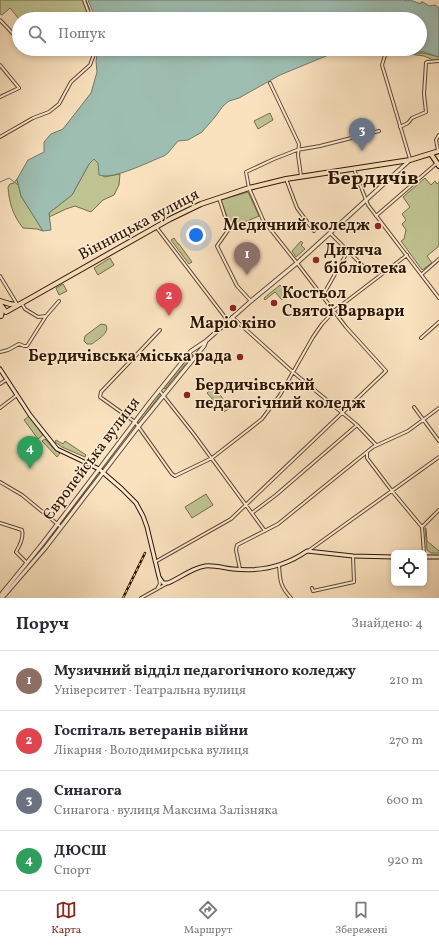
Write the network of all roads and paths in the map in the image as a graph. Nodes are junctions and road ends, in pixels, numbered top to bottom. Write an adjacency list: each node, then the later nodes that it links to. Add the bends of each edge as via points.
1 (84, 0): 2 (street)
2 (88, 12)
3 (0, 20): 4 (street)
4 (12, 33)
5 (93, 56): 14 (street, via 90,65 71,82 59,104 50,112 33,118)
6 (385, 56): 11 (street, via 382,65)
7 (439, 61): 11 (street, via 426,63 426,112)
8 (0, 65): 10 (street, via 19,88)
9 (270, 83): 15 (street, via 299,144)
10 (0, 96)
11 (400, 127): 18 (street)
12 (379, 131): 15 (street)
13 (439, 135): 16 (street, via 436,140)
14 (0, 137)
15 (298, 150): 21 (street); 23 (street, via 246,172)
16 (439, 151): 17 (main road, Вінницька вулиця)
17 (431, 154): 18 (main road, Вінницька вулиця); 19 (main road)
18 (410, 160): 20 (main road, Вінницька вулиця); 25 (street, Європейська вулиця)
19 (438, 164): 26 (street)
20 (354, 169): 21 (main road, Вінницька вулиця); 25 (street)
21 (301, 177): 22 (main road, Вінницька вулиця)
22 (286, 179): 23 (main road, Вінницька вулиця); 28 (street, via 297,208)
23 (249, 188): 24 (main road, Вінницька вулиця); 33 (street, via 263,220)
24 (219, 198): 27 (main road, Вінницька вулиця); 41 (street, via 229,229 217,246 237,286)
25 (365, 201): 26 (street); 29 (street, Європейська вулиця)
26 (376, 216): 31 (street)
27 (156, 227): 42 (main road, Вінницька вулиця); 49 (street)
28 (314, 231)
29 (330, 233): 30 (street); 33 (street, Європейська вулиця)
30 (348, 251): 34 (street); 37 (street)
31 (407, 255): 35 (street); 45 (street)
32 (439, 260): 35 (street)
33 (297, 263): 37 (street); 41 (street, Європейська вулиця)
34 (367, 270)
35 (421, 274): 38 (street)
36 (0, 276): 42 (street)
37 (322, 297): 45 (street)
38 (439, 298)
39 (0, 301): 43 (main road)
40 (59, 301): 47 (street)
41 (250, 301): 48 (street, Європейська вулиця)
42 (20, 304): 43 (main road); 44 (main road, Вінницька вулиця); 47 (street, via 38,317)
43 (2, 305): 44 (main road); 46 (main road)
44 (7, 311): 46 (street)
45 (334, 312): 56 (street, via 313,337); 65 (street, via 386,371)
46 (0, 316)
47 (46, 316): 54 (street, via 27,346 19,344)
48 (232, 317): 49 (street, Європейська вулиця); 56 (street)
49 (228, 321): 53 (street, Європейська вулиця)
50 (439, 322): 52 (street)
51 (160, 330): 67 (street, via 100,394 100,397)
52 (421, 338)
53 (206, 341): 59 (street, Європейська вулиця, via 191,352); 61 (street, Європейська вулиця)
54 (0, 352)
55 (0, 369): 57 (street)
56 (294, 373): 65 (street); 74 (street, via 262,419)
57 (6, 380): 58 (street); 60 (street)
58 (0, 384)
59 (159, 390): 61 (street); 67 (street, Європейська вулиця)
60 (17, 395): 63 (street); 75 (street, via 57,449)
61 (163, 395): 69 (street, Європейська вулиця); 74 (street)
62 (414, 407): 66 (street)
63 (0, 408)
64 (439, 408): 66 (street)
65 (342, 413): 68 (street); 79 (street)
66 (423, 420): 70 (street); 71 (street, via 408,431)
67 (135, 422): 69 (street); 75 (street, Європейська вулиця)
68 (357, 425): 71 (street); 81 (street, via 276,496)
69 (138, 427): 74 (street, via 174,476); 76 (street, Європейська вулиця)
70 (439, 441)
71 (376, 445): 72 (street)
72 (367, 452): 78 (street, via 367,458); 86 (street, via 278,524)
73 (439, 457): 78 (street)
74 (212, 458): 79 (street)
75 (99, 469): 76 (street); 83 (street, Європейська вулиця)
76 (103, 472): 84 (street, Європейська вулиця); 93 (street, via 130,496 140,509)
77 (0, 482): 83 (street, via 22,495)
78 (392, 491): 85 (street); 88 (street)
79 (247, 505): 81 (street); 93 (street, via 231,519)
80 (439, 510): 85 (street)
81 (252, 513): 86 (street)
82 (0, 523): 94 (street, via 22,530 20,547 16,552)
83 (58, 524): 84 (street); 94 (street, Європейська вулиця)
84 (61, 527): 102 (street, Європейська вулиця)
85 (422, 527): 87 (street)
86 (265, 531): 96 (street, via 237,545)
87 (424, 550)
88 (307, 551): 89 (street); 95 (street)
89 (353, 556): 90 (street); 99 (street, via 354,582 313,591)
90 (391, 557)
91 (427, 557): 92 (street)
92 (439, 557)
93 (155, 562): 97 (street)
94 (27, 563): 101 (street, Європейська вулиця)
95 (279, 565): 96 (street); 104 (street, via 280,583)
96 (240, 570): 98 (street, via 205,566)
97 (159, 577): 98 (street, via 162,583); 100 (street, via 160,584)
98 (168, 583): 100 (street)
99 (312, 588)
100 (157, 589): 103 (street)
101 (0, 596)
102 (2, 598)
103 (141, 598)
104 (290, 598)

